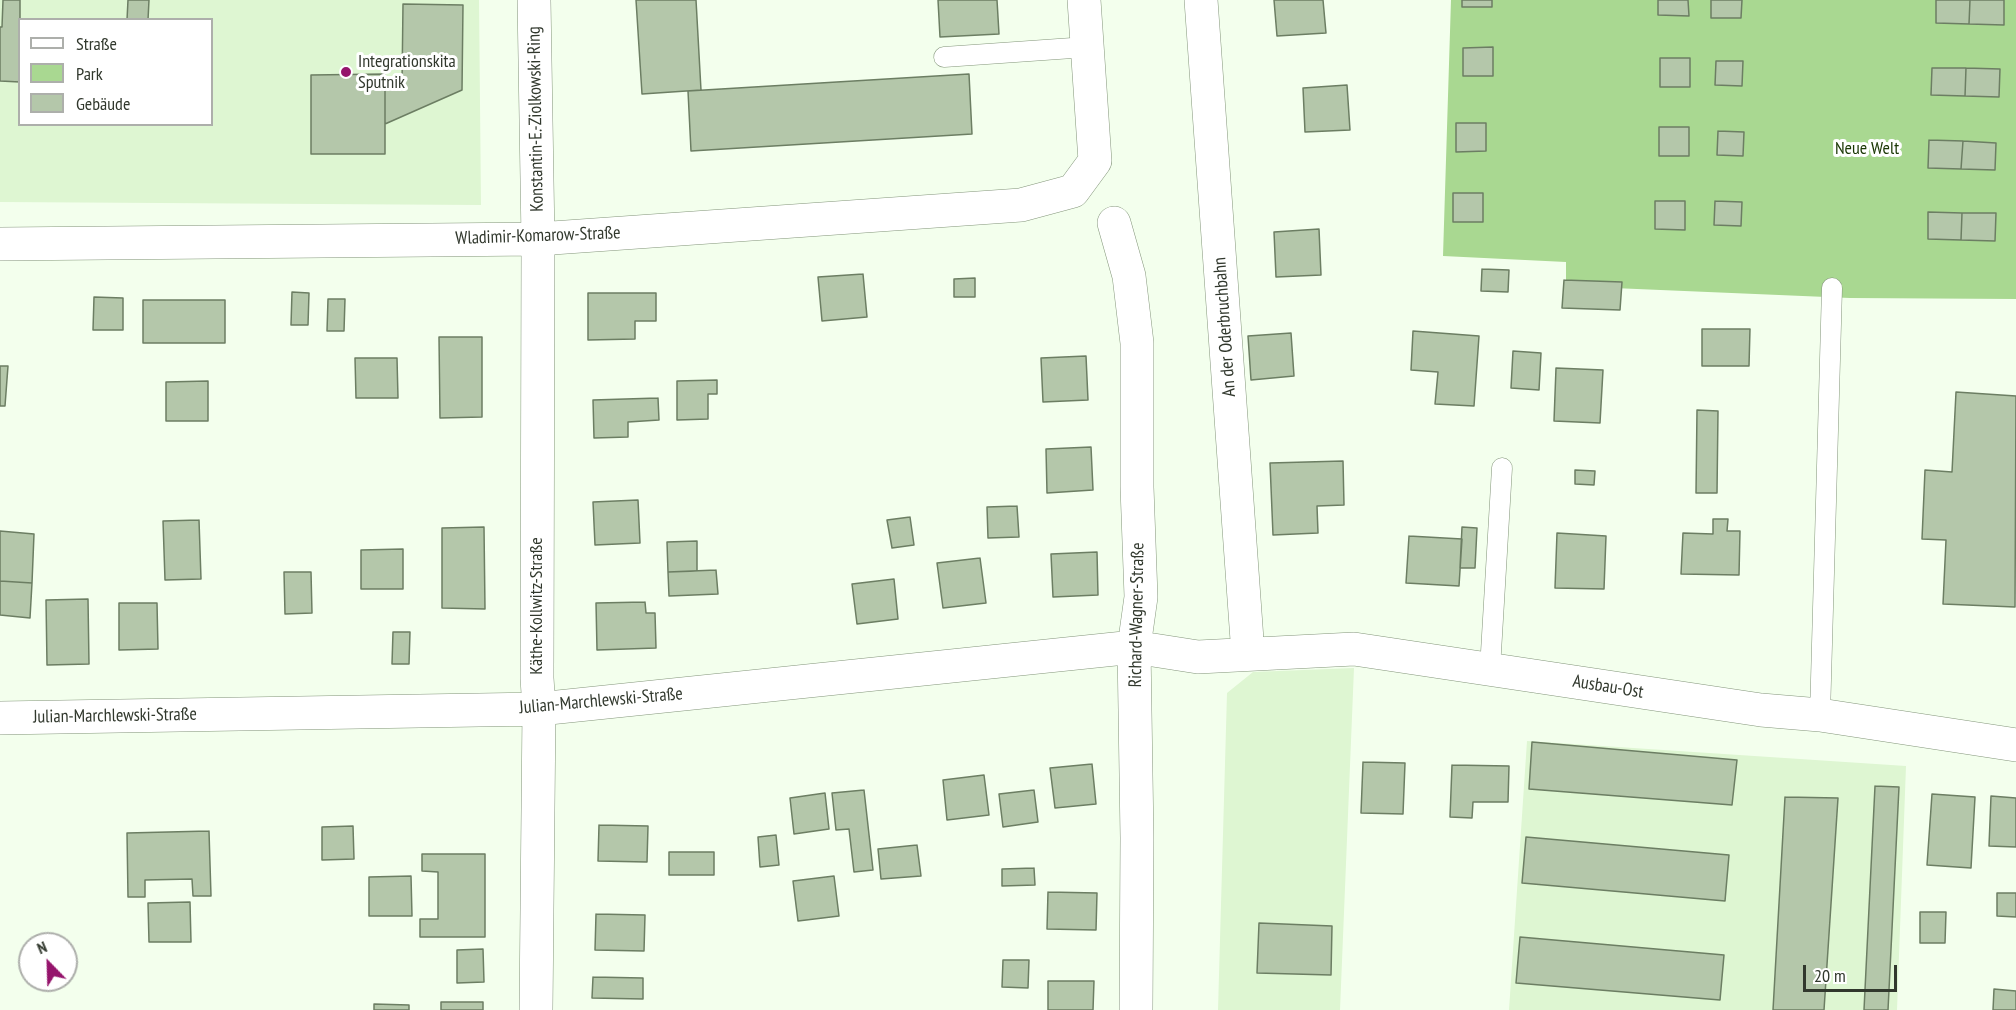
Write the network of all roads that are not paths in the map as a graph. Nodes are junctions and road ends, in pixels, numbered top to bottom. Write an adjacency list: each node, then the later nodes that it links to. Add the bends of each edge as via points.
1 (534, 0): 7 (street, Konstantin-E.-Ziolkowski-Ring)
2 (1084, 0): 4 (street)
3 (1202, 0): 12 (street, An der Oderbruchbahn)
4 (1087, 47): 5 (lane); 7 (street, Wladimir-Komarow-Straße, via 1095,161 1073,191 1021,205)
5 (944, 57)
6 (1114, 223): 11 (street, Richard-Wagner-Straße, via 1129,276 1137,343 1141,597)
7 (538, 239): 8 (street, Wladimir-Komarow-Straße); 15 (street, Käthe-Kollwitz-Straße)
8 (0, 244)
9 (1832, 288): 16 (lane)
10 (1502, 468): 14 (lane)
11 (1134, 647): 13 (street, Julian-Marchlewski-Straße); 15 (street, Julian-Marchlewski-Straße); 20 (street, Richard-Wagner-Straße)
12 (1248, 654): 13 (street, Ausbau-Ost); 14 (street, Ausbau-Ost, via 1354,649)
13 (1198, 657)
14 (1490, 669): 16 (street, Ausbau-Ost, via 1761,710)
15 (539, 709): 17 (street, Julian-Marchlewski-Straße); 19 (street, Käthe-Kollwitz-Straße)
16 (1820, 715): 18 (street, Ausbau-Ost)
17 (0, 718)
18 (2016, 745)
19 (536, 1010)
20 (1136, 1010)

